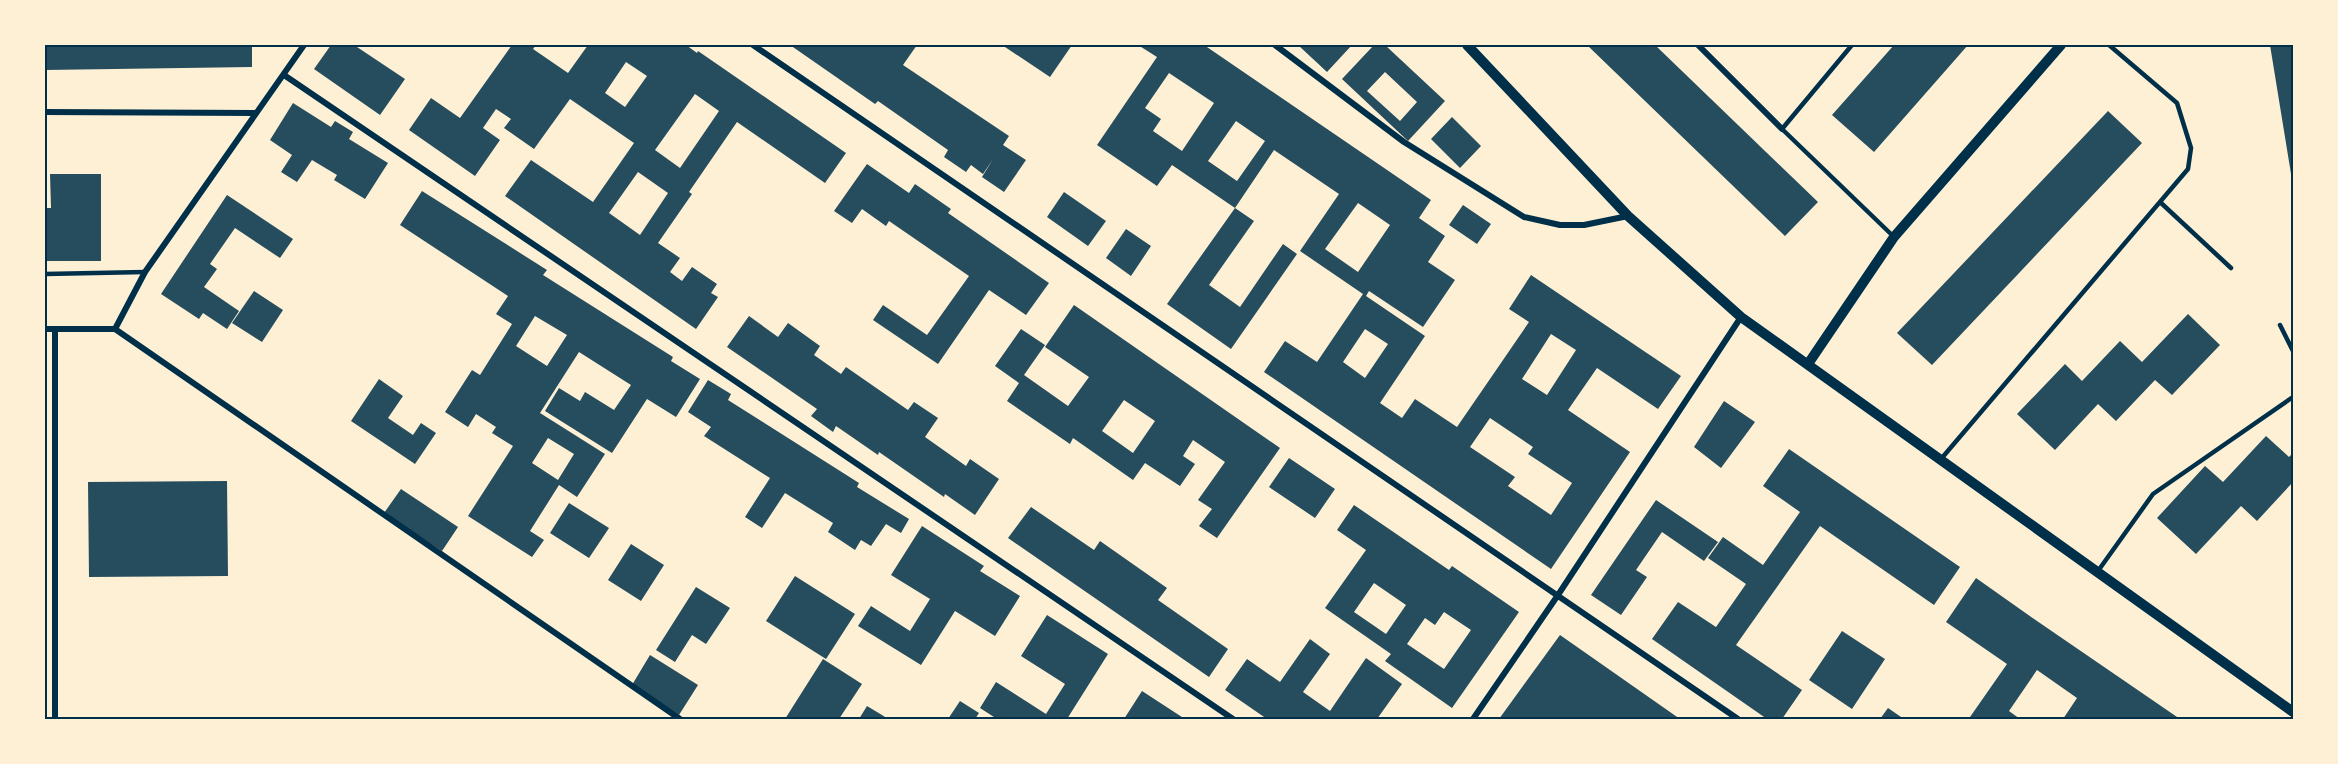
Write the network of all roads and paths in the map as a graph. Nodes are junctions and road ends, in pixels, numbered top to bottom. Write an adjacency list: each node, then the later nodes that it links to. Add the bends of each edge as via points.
1 (304, 45): 9 (street)
2 (753, 45): 29 (street)
3 (1275, 45): 14 (street, via 1404,142 1524,217 1560,225 1584,225)
4 (1467, 45): 14 (street)
5 (1698, 45): 12 (street)
6 (1852, 45): 12 (lane)
7 (2061, 45): 15 (street)
8 (2109, 45): 13 (lane, via 2177,103 2191,148 2188,169)
9 (284, 75): 11 (street); 33 (street)
10 (45, 112): 11 (street)
11 (255, 113): 17 (street)
12 (1782, 129): 15 (lane)
13 (2160, 202): 16 (lane); 27 (lane)
14 (1628, 216): 19 (street)
15 (1894, 237): 25 (street)
16 (2231, 268)
17 (145, 272): 18 (lane); 23 (street)
18 (45, 274)
19 (1742, 317): 25 (street); 29 (street)
20 (2280, 325): 24 (lane)
21 (45, 329): 22 (street)
22 (55, 329): 23 (street); 31 (street)
23 (115, 329): 32 (street)
24 (2293, 351)
25 (1808, 364): 27 (street)
26 (2293, 397): 28 (lane, via 2153,494)
27 (1941, 459): 28 (street)
28 (2098, 571): 30 (street)
29 (1558, 595): 34 (street); 35 (street)
30 (2293, 712)
31 (55, 719)
32 (680, 719)
33 (1233, 719)
34 (1473, 719)
35 (1738, 719)

